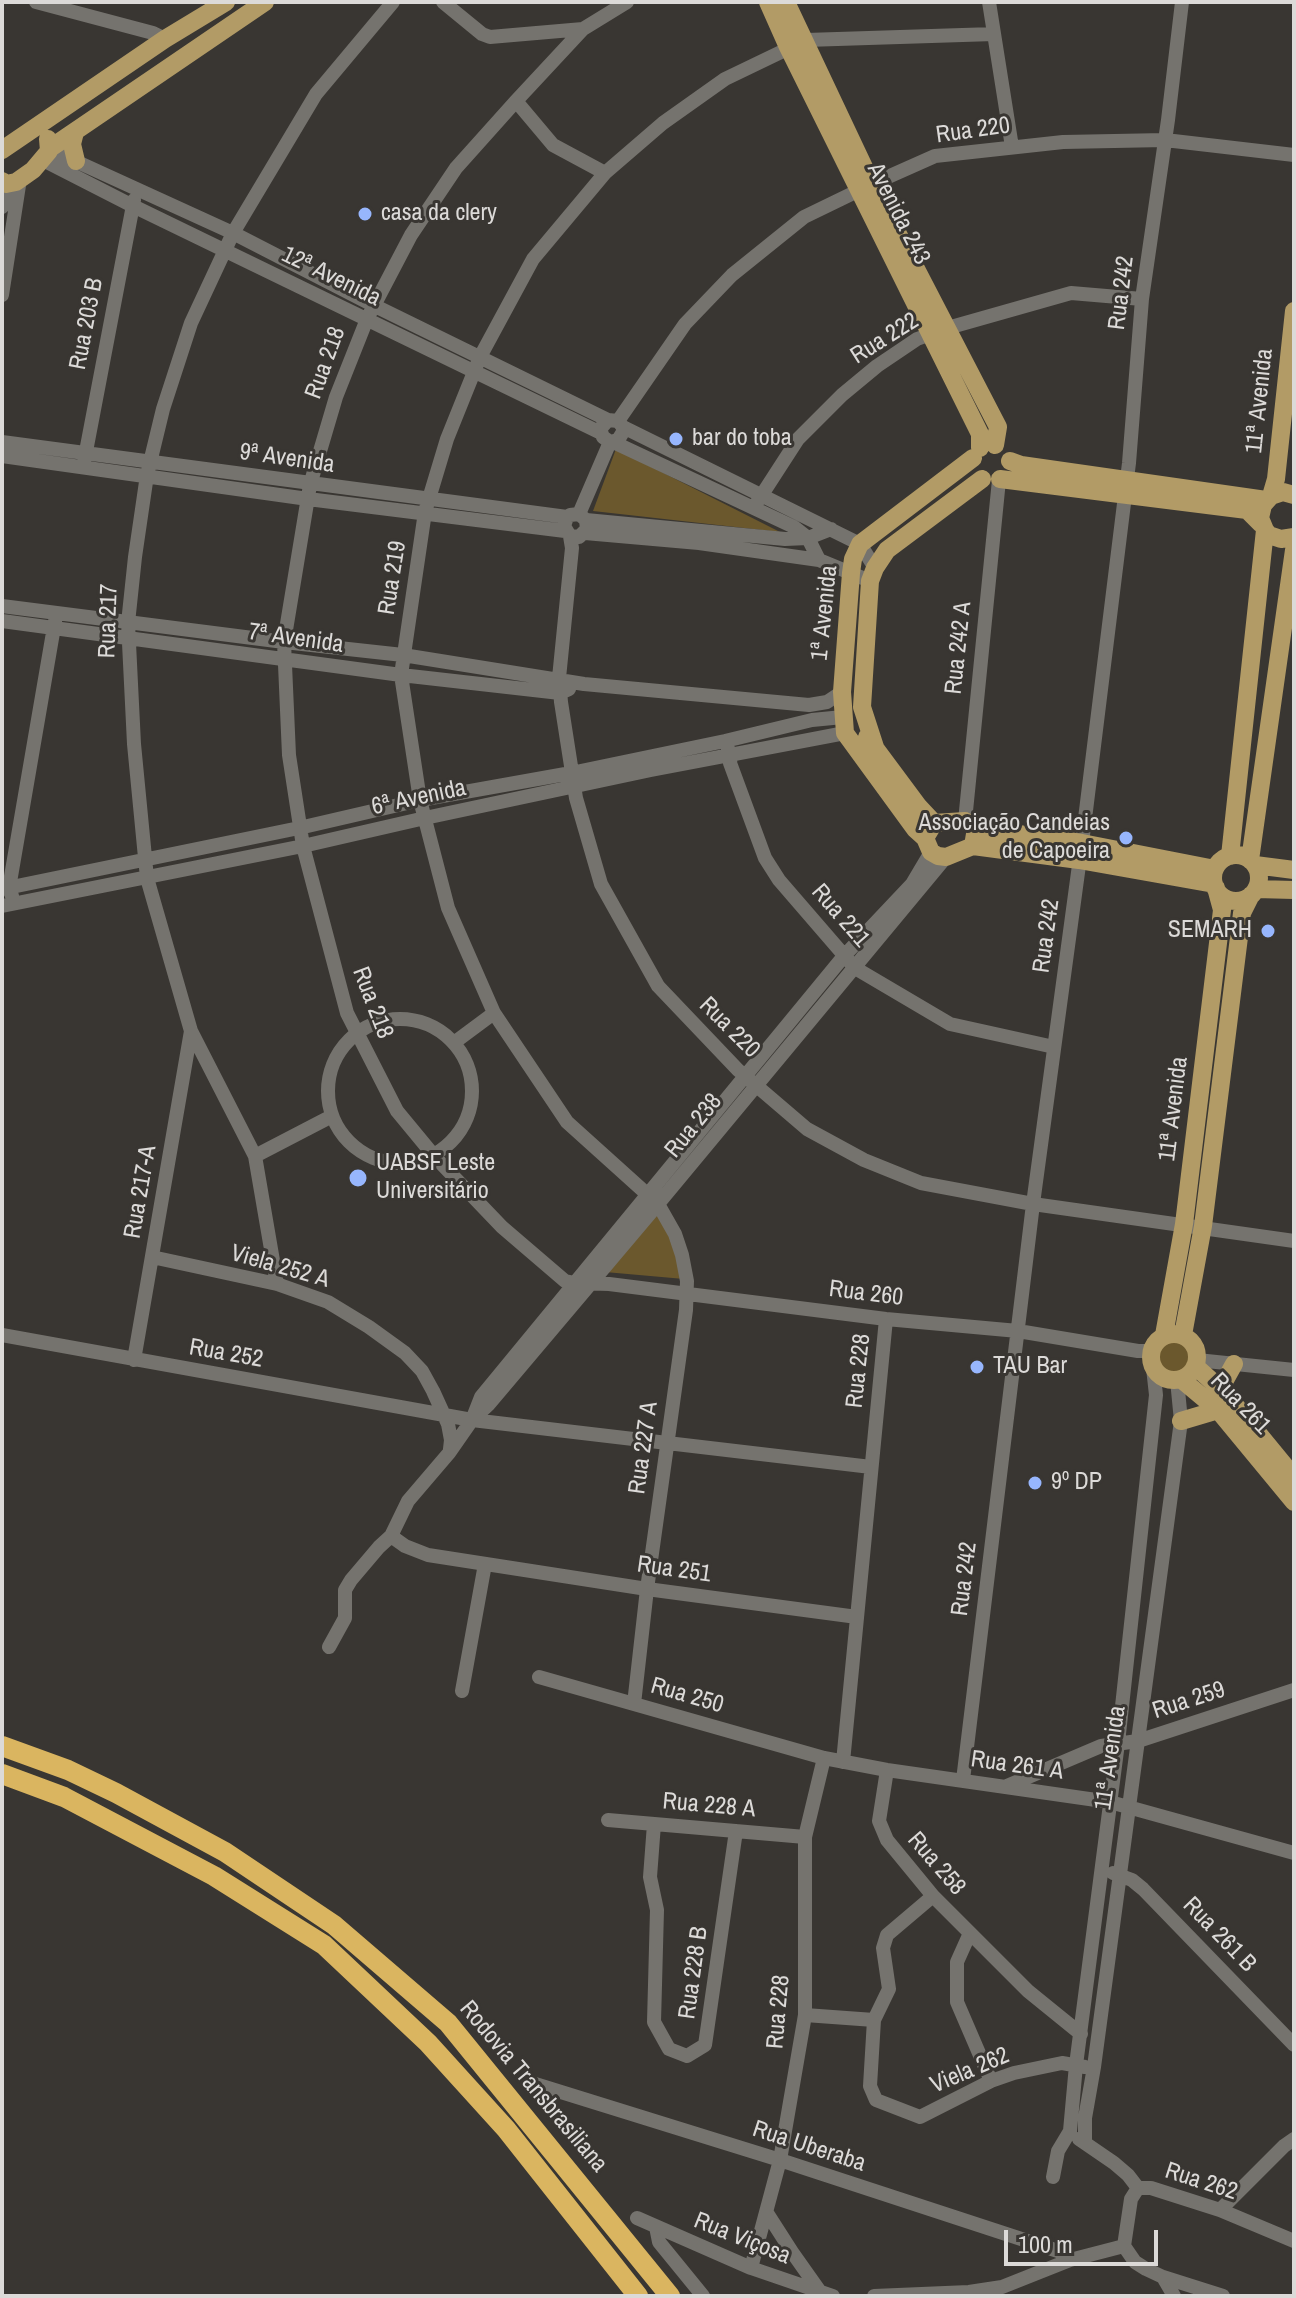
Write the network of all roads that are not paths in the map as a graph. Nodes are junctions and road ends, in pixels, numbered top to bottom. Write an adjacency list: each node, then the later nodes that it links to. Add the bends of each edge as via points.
1 (36, 2): 15 (street)
2 (226, 2): 15 (main road)
3 (265, 2): 20 (main road)
4 (393, 2): 33 (street, Rua 217, via 316,94)
5 (443, 2): 13 (street, via 490,37)
6 (596, 2): 12 (street)
7 (627, 2): 12 (street, Rua 218)
8 (768, 2): 17 (main road, Avenida 243)
9 (786, 2): 16 (main road, Avenida 243)
10 (989, 2): 14 (street)
11 (1182, 2): 21 (street, Rua 242)
12 (606, 14): 13 (street, Rua 218)
13 (583, 29): 18 (street, Rua 218)
14 (994, 34): 16 (street, Rua 219); 22 (street)
15 (165, 39): 19 (main road)
16 (806, 40): 17 (street, Rua 219); 29 (main road, Avenida 243)
17 (788, 47): 27 (street, Rua 219, via 725,79); 29 (main road, Avenida 243)
18 (516, 101): 27 (street, via 553,145); 38 (street, Rua 218, via 456,168 411,235)
19 (35, 128): 23 (main road); 24 (main road, via 49,142)
20 (75, 132): 24 (main road); 26 (main road)
21 (1165, 140): 22 (street, Rua 220); 25 (street, Rua 220); 36 (street, Rua 242)
22 (1012, 147): 29 (street, Rua 220, via 935,156)
23 (2, 150)
24 (46, 155): 26 (street, 12ª Avenida); 28 (main road); 31 (street, 12ª Avenida)
25 (1294, 155)
26 (76, 161): 30 (street, 12ª Avenida)
27 (605, 173): 40 (street, Rua 219, via 533,259)
28 (9, 181): 32 (street); 35 (street)
29 (865, 187): 39 (main road, Avenida 243); 41 (street, Rua 220, via 804,217 732,275 685,324)
30 (138, 191): 31 (street, Rua 203 B); 33 (street, 12ª Avenida)
31 (131, 205): 34 (street, 12ª Avenida); 45 (street, Rua 203 B)
32 (2, 207)
33 (233, 233): 34 (street, Rua 217); 38 (street, 12ª Avenida)
34 (225, 249): 38 (street, 12ª Avenida); 47 (street, Rua 217, via 191,323)
35 (2, 295)
36 (1142, 299): 39 (street, Rua 222, via 1071,293); 49 (street, Rua 242)
37 (1294, 311): 52 (main road, 11ª Avenida, via 1276,479)
38 (370, 312): 40 (street, 12ª Avenida); 50 (street, Rua 218, via 336,397)
39 (938, 331): 43 (main road, Avenida 243); 53 (street, Rua 222, via 917,339 842,395 798,439)
40 (477, 364): 41 (street, 12ª Avenida); 54 (street, Rua 219)
41 (612, 431): 53 (street, 12ª Avenida); 56 (street, Rua 220)
42 (2, 442): 45 (street, 9ª Avenida)
43 (983, 450): 46 (main road, via 1005,452); 48 (main road, via 974,470); 60 (main road, 1ª Avenida)
44 (2, 456): 45 (street, 9ª Avenida)
45 (84, 460): 47 (street, 9ª Avenida)
46 (1010, 461): 48 (main road, via 1006,473); 49 (main road)
47 (149, 468): 50 (street, 9ª Avenida); 68 (street, Rua 217)
48 (993, 479): 49 (main road); 64 (main road, 1ª Avenida, via 887,550); 83 (street, Rua 242 A)
49 (1125, 488): 52 (main road); 55 (main road, via 1247,510); 86 (street, Rua 242)
50 (309, 492): 54 (street, 9ª Avenida); 69 (street, Rua 218)
51 (1294, 495): 52 (main road, via 1283,492)
52 (1269, 498): 55 (main road, 11ª Avenida, via 1261,511)
53 (758, 502): 57 (street, 12ª Avenida); 59 (street, 12ª Avenida)
54 (427, 506): 56 (street, 9ª Avenida); 70 (street, Rua 219)
55 (1263, 527): 58 (main road, via 1281,539); 87 (main road)
56 (575, 529): 59 (street, 9ª Avenida); 62 (street, 9ª Avenida); 73 (street, Rua 220)
57 (831, 529): 59 (street, 9ª Avenida); 60 (street, 12ª Avenida)
58 (1294, 537)
59 (808, 538): 62 (street)
60 (860, 544): 63 (main road, 1ª Avenida); 64 (street)
61 (1294, 550): 89 (main road)
62 (819, 560): 63 (street, 9ª Avenida)
63 (851, 573): 64 (street, 9ª Avenida); 74 (main road, 1ª Avenida)
64 (872, 575): 77 (main road, 1ª Avenida, via 862,707)
65 (2, 606): 66 (street, 7ª Avenida)
66 (55, 620): 67 (street, 7ª Avenida); 68 (street, 7ª Avenida); 93 (street)
67 (2, 621)
68 (128, 630): 69 (street, 7ª Avenida); 71 (street, 7ª Avenida); 88 (street, Rua 217)
69 (284, 642): 70 (street, 7ª Avenida); 71 (street)
70 (403, 655): 72 (street, Rua 219); 73 (street, 7ª Avenida)
71 (283, 659): 72 (street, 7ª Avenida); 82 (street, Rua 218)
72 (401, 675): 73 (street, 7ª Avenida); 80 (street, Rua 219)
73 (560, 686): 75 (street, 7ª Avenida, via 584,684); 79 (street, Rua 220)
74 (842, 692): 75 (street, 7ª Avenida); 76 (main road, 1ª Avenida)
75 (811, 713): 76 (street, 6ª Avenida); 78 (street, 6ª Avenida)
76 (844, 725): 77 (main road, via 855,723); 78 (street, 6ª Avenida); 84 (main road, via 915,829)
77 (875, 747): 84 (main road, via 919,807)
78 (728, 748): 79 (street, 6ª Avenida); 97 (street, Rua 221, via 765,858)
79 (573, 780): 80 (street, 6ª Avenida); 81 (street, 6ª Avenida); 104 (street, Rua 220, via 601,884 658,986)
80 (420, 800): 81 (street, Rua 219); 82 (street, 6ª Avenida)
81 (425, 818): 85 (street, 6ª Avenida); 99 (street, Rua 219, via 448,908)
82 (299, 828): 85 (street, Rua 218); 88 (street, 6ª Avenida)
83 (971, 832): 84 (main road); 84 (main road); 86 (main road)
84 (934, 843): 97 (street, Rua 238, via 912,884); 98 (street, Rua 238)
85 (303, 846): 91 (street, 6ª Avenida); 101 (street, Rua 218, via 347,1013)
86 (1080, 851): 92 (main road); 103 (street, Rua 242)
87 (1230, 856): 89 (main road); 92 (main road, via 1224,858)
88 (144, 861): 91 (street, Rua 217); 93 (street, 6ª Avenida)
89 (1253, 862): 90 (main road); 95 (main road, via 1259,877)
90 (1294, 870)
91 (147, 878): 96 (street, 6ª Avenida); 100 (street, Rua 217)
92 (1215, 880): 95 (main road, via 1220,894 1232,901); 110 (main road, 11ª Avenida, via 1222,910)
93 (6, 889): 96 (street)
94 (1294, 890): 95 (main road)
95 (1254, 892): 111 (main road, 11ª Avenida, via 1242,913)
96 (8, 905)
97 (844, 956): 98 (street, Rua 221); 104 (street, Rua 238)
98 (855, 968): 103 (street, Rua 221, via 950,1024); 104 (street, Rua 238)
99 (494, 1013): 102 (street); 108 (street, Rua 219, via 567,1122)
100 (191, 1031): 106 (street, Rua 217); 113 (street, Rua 217-A)
101 (358, 1034): 102 (street, via 379,1021 400,1018 420,1020); 105 (street, via 343,1046 331,1068); 107 (street, Rua 218, via 397,1111)
102 (455, 1042): 107 (street, via 472,1080 472,1101 454,1139)
103 (1054, 1047): 109 (street, Rua 242)
104 (751, 1080): 108 (street, Rua 238); 109 (street, Rua 220, via 807,1129 864,1160 921,1183)
105 (332, 1116): 106 (street); 107 (street, via 357,1149 376,1159 397,1163)
106 (255, 1156): 116 (street, Rua 217)
107 (435, 1157): 114 (street, Rua 218, via 502,1227 565,1281)
108 (652, 1200): 114 (street, Rua 238); 115 (street, Rua 238); 117 (street, Rua 227 A, via 675,1234)
109 (1033, 1204): 110 (street, Rua 220); 119 (street, Rua 242)
110 (1184, 1224): 111 (street, Rua 220); 121 (main road, 11ª Avenida)
111 (1203, 1226): 112 (street, Rua 220); 122 (main road, 11ª Avenida)
112 (1294, 1241)
113 (152, 1257): 116 (street, Viela 252 A); 124 (street, Rua 217-A)
114 (575, 1283): 115 (street, Rua 260); 131 (street, Rua 238, via 481,1397)
115 (591, 1283): 117 (street, Rua 260); 131 (street, Rua 238)
116 (277, 1284): 130 (street, Viela 252 A, via 328,1302 405,1353 422,1371)
117 (687, 1295): 118 (street, Rua 260); 133 (street, Rua 227 A)
118 (886, 1319): 119 (street, Rua 260); 135 (street, Rua 228)
119 (1018, 1331): 123 (street, Rua 260, via 1138,1351); 154 (street, Rua 242)
120 (2, 1335): 124 (street, Rua 252)
121 (1164, 1335): 122 (main road); 123 (main road, via 1156,1342)
122 (1183, 1335): 125 (main road)
123 (1152, 1359): 128 (main road, via 1163,1378); 148 (street, 11ª Avenida, via 1156,1395)
124 (134, 1360): 130 (street, Rua 252)
125 (1201, 1360): 126 (street); 128 (main road); 129 (main road, Rua 261)
126 (1234, 1364): 127 (street); 129 (main road)
127 (1294, 1370)
128 (1179, 1379): 129 (main road, Rua 261); 132 (street, 11ª Avenida)
129 (1221, 1401): 132 (main road); 136 (main road, Rua 261); 137 (main road, Rua 261)
130 (443, 1415): 131 (street, Rua 252); 134 (street, via 450,1432)
131 (472, 1420): 133 (street, Rua 252); 134 (street, Rua 238)
132 (1181, 1421): 147 (street, 11ª Avenida)
133 (667, 1442): 135 (street, Rua 252); 140 (street, Rua 227 A)
134 (449, 1453): 138 (street, Rua 238, via 408,1501)
135 (871, 1467): 141 (street, Rua 228)
136 (1294, 1477)
137 (1294, 1502)
138 (391, 1536): 139 (street, Rua 251, via 428,1555); 142 (street, Rua 238, via 345,1590 345,1618)
139 (485, 1564): 140 (street, Rua 251); 145 (street)
140 (647, 1589): 141 (street, Rua 251); 146 (street, Rua 227 A)
141 (857, 1617): 151 (street, Rua 228)
142 (329, 1647)
143 (539, 1677): 146 (street, Rua 250)
144 (1294, 1690): 147 (street, Rua 259)
145 (462, 1691)
146 (634, 1704): 150 (street, Rua 250)
147 (1138, 1741): 148 (street, Rua 259); 157 (street, 11ª Avenida)
148 (1118, 1743): 155 (street, Rua 259); 156 (street, 11ª Avenida)
149 (2, 1746): 195 (highway, Rodovia Transbrasiliana, via 116,1793 225,1852 334,1925 448,2023)
150 (824, 1758): 151 (street, Rua 261 A); 161 (street, Rua 228)
151 (843, 1762): 152 (street, Rua 261 A)
152 (887, 1770): 154 (street, Rua 261 A); 165 (street, Rua 258, via 882,1831)
153 (2, 1774): 194 (highway, Rodovia Transbrasiliana, via 64,1797 214,1876 324,1945 448,2064)
154 (963, 1780): 155 (street, Rua 261 A)
155 (1007, 1786): 156 (street, Rua 261 A)
156 (1110, 1802): 157 (street, Rua 261 A); 163 (street, 11ª Avenida)
157 (1129, 1806): 162 (street, Rua 261 A); 164 (street, 11ª Avenida)
158 (608, 1820): 159 (street, Rua 228 A)
159 (654, 1824): 160 (street, Rua 228 A); 160 (street, Rua 228 B, via 654,2022 669,2049 687,2056 705,2045)
160 (736, 1831): 161 (street, Rua 228 A)
161 (805, 1837): 169 (street, Rua 228)
162 (1294, 1853)
163 (1102, 1870): 164 (street, Rua 261 B); 171 (street, 11ª Avenida)
164 (1120, 1875): 167 (street, Rua 261 B, via 1143,1889); 174 (street, 11ª Avenida)
165 (933, 1896): 168 (street, Rua 258); 170 (street, Viela 262, via 887,1935 883,1948 889,1989)
166 (1193, 1915): 167 (street)
167 (1181, 1927): 172 (street, Rua 261 B, via 1221,1958)
168 (970, 1933): 171 (street, Rua 258); 175 (street, via 957,1962 957,2002)
169 (805, 2015): 170 (street); 180 (street, Rua 228)
170 (874, 2020): 175 (street, Viela 262, via 870,2086 876,2100 920,2117)
171 (1081, 2034): 173 (street, 11ª Avenida)
172 (1294, 2045)
173 (1076, 2065): 174 (street, Viela 262); 175 (street, Viela 262, via 1062,2063); 177 (street, 11ª Avenida)
174 (1094, 2067): 179 (street, 11ª Avenida)
175 (991, 2081)
176 (532, 2083): 180 (street, Rua Uberaba)
177 (1070, 2131): 179 (street); 181 (street, 11ª Avenida, via 1058,2151)
178 (1294, 2139): 183 (street)
179 (1085, 2143): 182 (street)
180 (780, 2160): 184 (street, Rua 228); 189 (street, Rua Uberaba, via 1058,2251)
181 (1053, 2177)
182 (1138, 2188): 183 (street, Rua 262); 188 (street, via 1131,2199)
183 (1220, 2210): 187 (street, Rua 262)
184 (767, 2213): 190 (street, Rua 228); 193 (street)
185 (637, 2218): 186 (street, Rua Viçosa)
186 (656, 2227): 190 (street, Rua Viçosa); 196 (street, via 659,2242)
187 (1294, 2241)
188 (1124, 2246): 189 (street); 191 (street, via 1135,2262)
189 (1070, 2260): 192 (street)
190 (751, 2268): 193 (street, Rua Viçosa)
191 (1163, 2277): 198 (street); 199 (street)
192 (1005, 2291): 197 (street)
193 (826, 2295)
194 (638, 2296)
195 (670, 2296)
196 (703, 2296)
197 (874, 2296)
198 (1174, 2296)
199 (1223, 2296)

